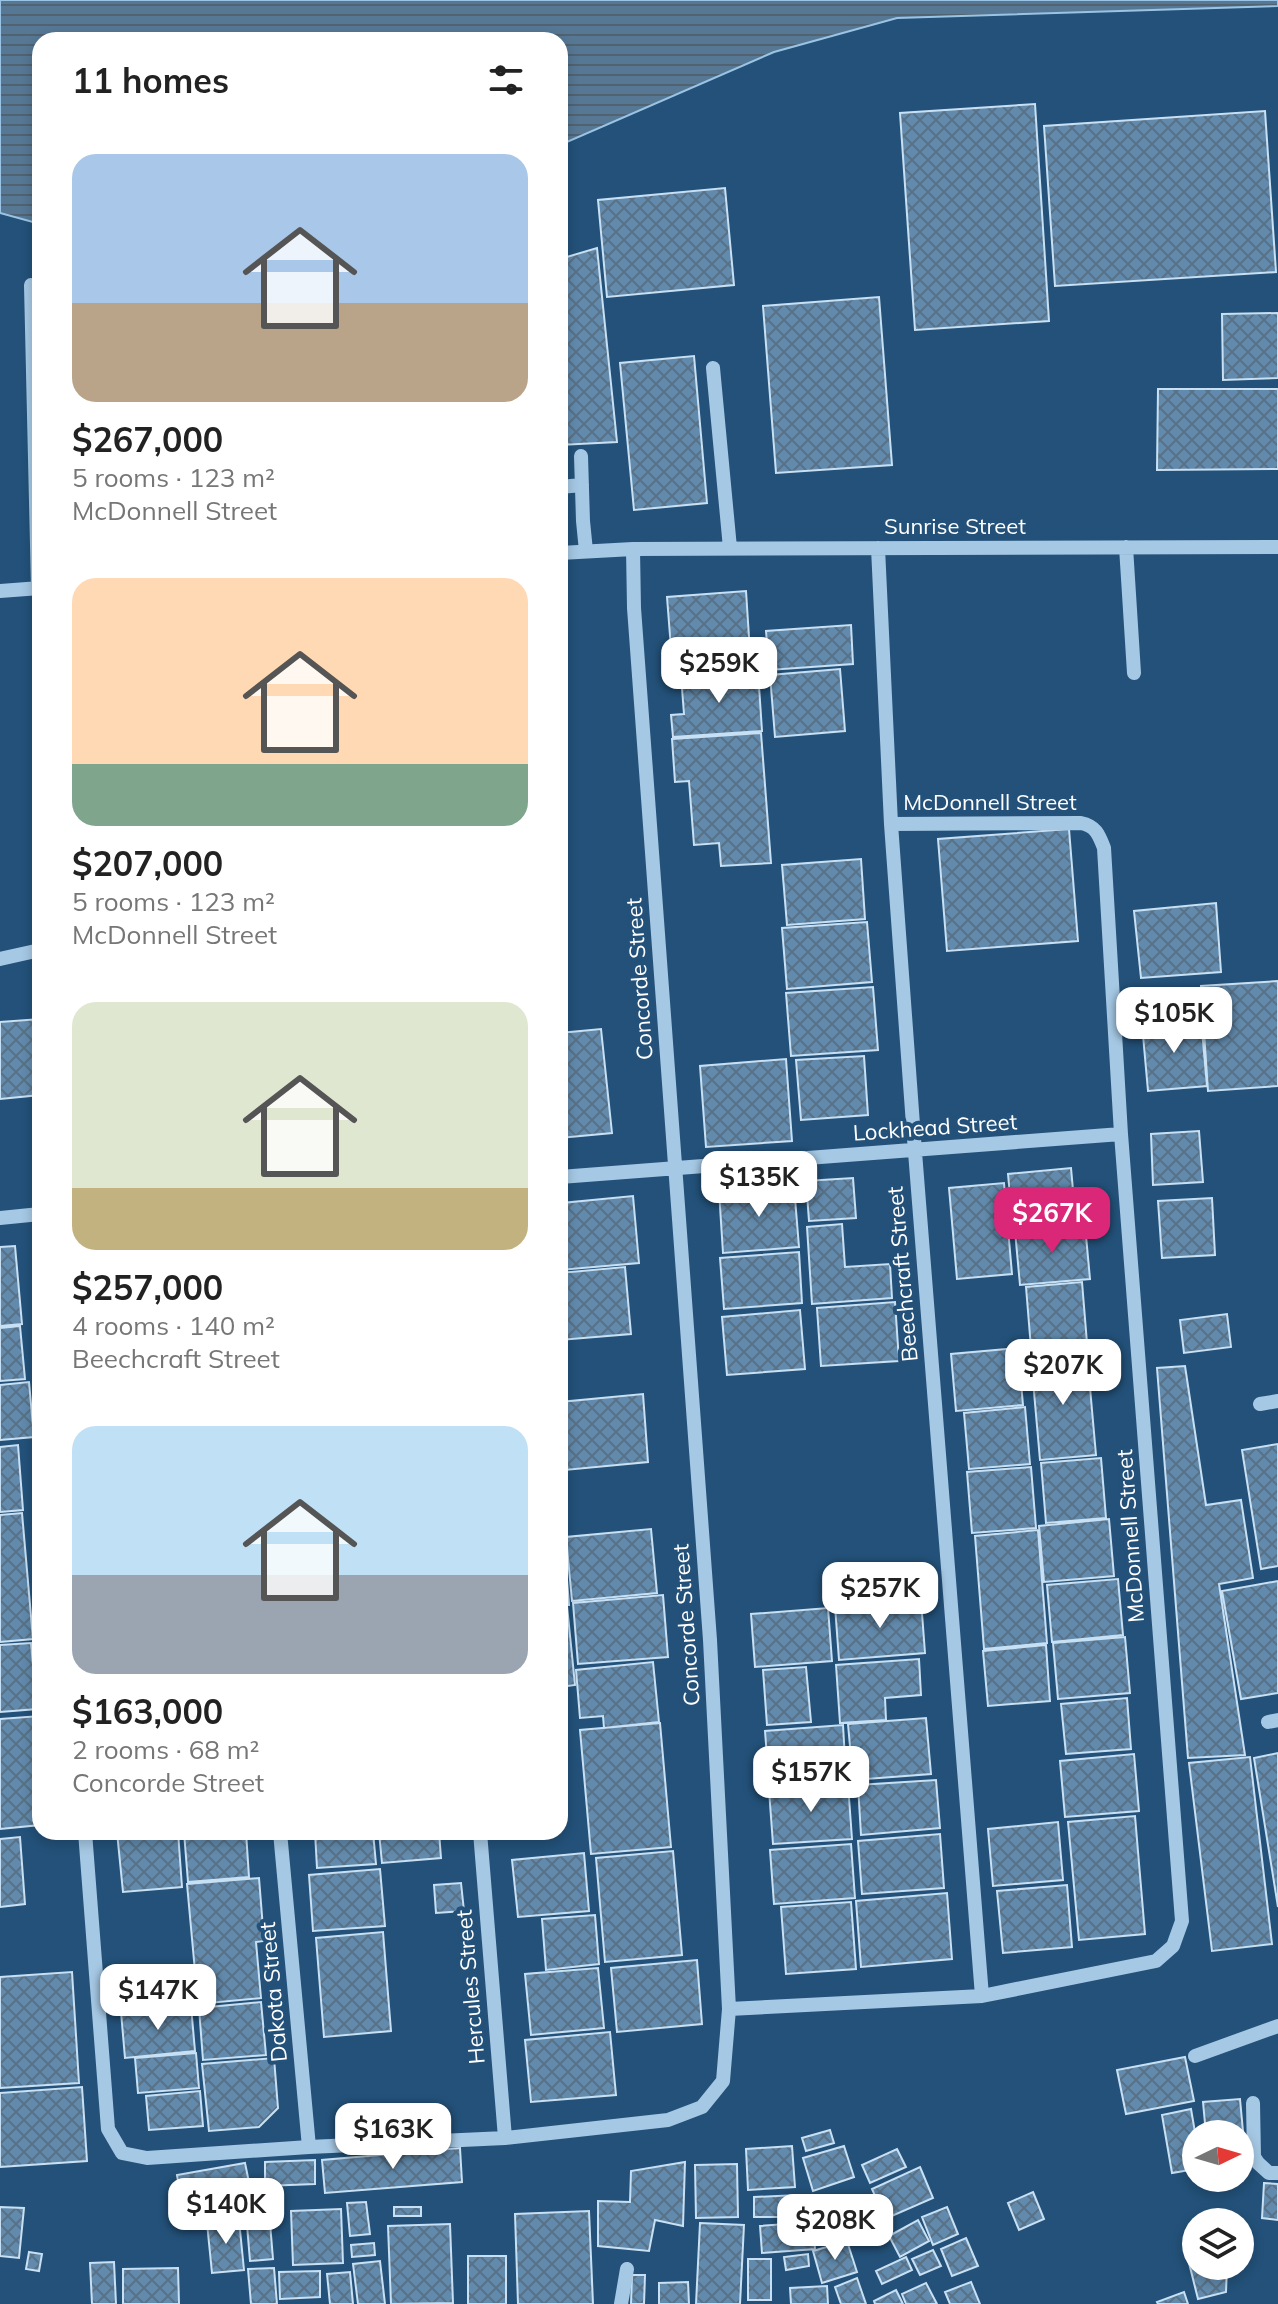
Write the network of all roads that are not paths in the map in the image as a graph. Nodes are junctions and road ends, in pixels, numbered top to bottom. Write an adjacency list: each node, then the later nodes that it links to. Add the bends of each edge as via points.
1 (31, 285): 2 (street)
2 (32, 323)
3 (713, 368): 9 (street)
4 (581, 456): 5 (street)
5 (582, 485): 6 (street); 12 (street)
6 (568, 486)
7 (1126, 547): 8 (street, Sunrise Street); 10 (street, Sunrise Street); 16 (street)
8 (1278, 547)
9 (730, 548): 10 (street, Sunrise Street); 11 (street, Sunrise Street)
10 (878, 548): 17 (street, Beechcraft Street)
11 (633, 549): 12 (street, Sunrise Street); 22 (street, Concorde Street)
12 (586, 551): 13 (street, Sunrise Street)
13 (568, 552)
14 (32, 589): 15 (street)
15 (0, 591)
16 (1134, 673)
17 (891, 824): 20 (street, McDonnell Street, via 1081,823 1096,830 1104,848); 21 (street, Beechcraft Street)
18 (32, 952): 19 (street)
19 (0, 959)
20 (1121, 1134): 21 (street, Lockhead Street); 31 (street, McDonnell Street, via 1182,1921 1173,1946 1156,1961)
21 (915, 1152): 22 (street, Lockhead Street); 31 (street, Beechcraft Street)
22 (675, 1168): 23 (street, Lockhead Street); 32 (street, Concorde Street, via 710,1640)
23 (568, 1176)
24 (32, 1215): 25 (street)
25 (0, 1218)
26 (1278, 1401): 27 (street)
27 (1260, 1404)
28 (86, 1840): 37 (street, Concorde Street, via 108,2129 122,2153 147,2158)
29 (281, 1840): 37 (street, Dakota Street)
30 (481, 1840): 36 (street, Hercules Street)
31 (982, 1996): 32 (street, McDonnell Street)
32 (729, 2009): 36 (street, Concorde Street, via 723,2081 702,2107 668,2120)
33 (1278, 2026): 34 (street)
34 (1195, 2056)
35 (1253, 2103): 38 (street, via 1254,2157 1269,2173)
36 (505, 2138): 37 (street, Concorde Street)
37 (309, 2147)
38 (1278, 2173)
39 (627, 2269): 40 (street)
40 (621, 2304)

